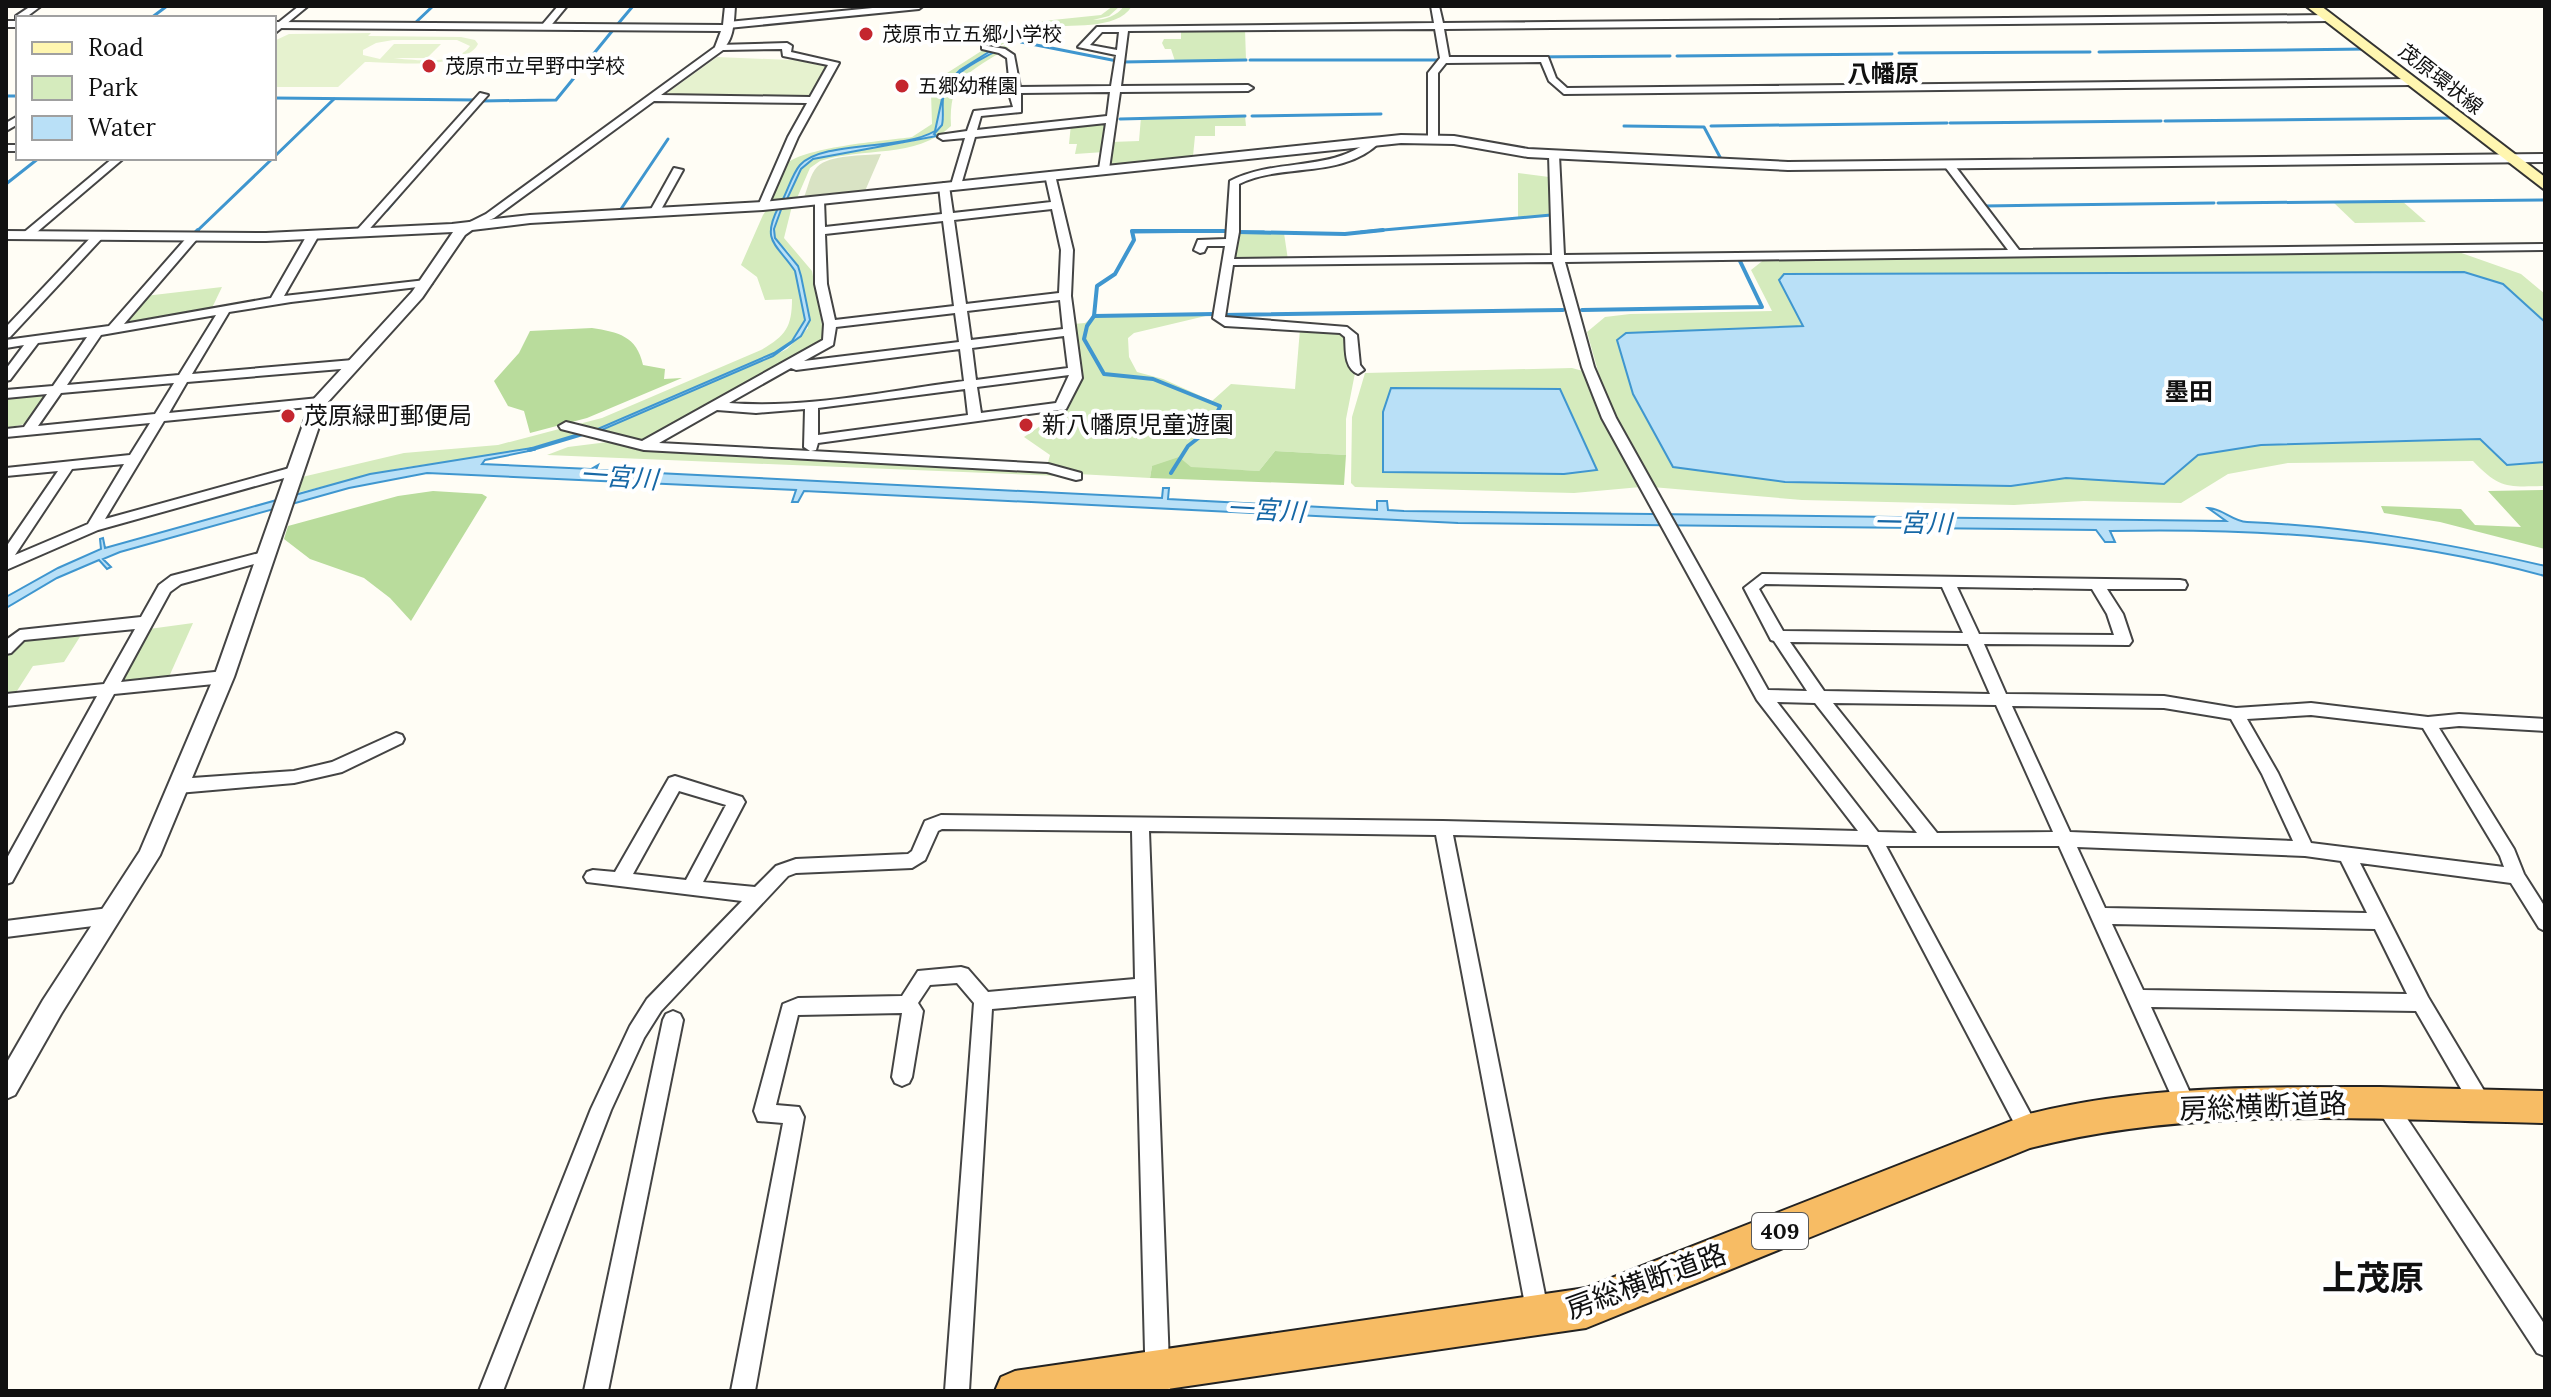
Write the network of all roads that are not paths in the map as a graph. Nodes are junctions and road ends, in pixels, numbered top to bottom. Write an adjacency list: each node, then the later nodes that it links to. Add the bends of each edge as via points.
1 (304, 6): 8 (street)
2 (563, 6): 9 (street)
3 (730, 6): 10 (street)
4 (919, 6): 10 (street)
5 (1435, 6): 11 (street)
6 (2313, 6): 7 (main road, 茂原環状線)
7 (2329, 18): 11 (street); 17 (main road, 茂原環状線)
8 (276, 27): 9 (street)
9 (545, 27): 10 (street)
10 (728, 27): 13 (street)
11 (1440, 27): 12 (street); 16 (street)
12 (1124, 30): 15 (street); 15 (street, via 1100,29 1083,47)
13 (721, 47): 22 (street); 23 (street, via 787,46 786,54 834,63)
14 (986, 47): 20 (street, via 1011,57)
15 (1120, 53): 19 (street)
16 (1444, 60): 17 (street, via 1545,59 1552,79 1564,91); 27 (street, via 1433,73)
17 (2412, 82): 30 (main road, 茂原環状線)
18 (1248, 88): 19 (street)
19 (1116, 89): 20 (street); 24 (street)
20 (1013, 90): 25 (street, via 1018,110 977,113)
21 (483, 95): 46 (street)
22 (655, 98): 23 (street); 44 (street, via 491,216)
23 (813, 100): 41 (street)
24 (1111, 119): 25 (street); 34 (street)
25 (971, 135): 26 (street); 37 (street)
26 (943, 137)
27 (1433, 138): 28 (street); 29 (street)
28 (1376, 141): 34 (street); 52 (street, via 1349,159 1237,181 1232,189)
29 (1554, 155): 33 (street, via 1788,166); 56 (street)
30 (2509, 158): 31 (street); 33 (street); 38 (main road, 茂原環状線)
31 (2545, 158)
32 (117, 160): 49 (street)
33 (1948, 164): 55 (street)
34 (1104, 169): 36 (street)
35 (678, 170): 42 (street)
36 (1050, 175): 37 (street); 40 (street)
37 (950, 185): 39 (street); 43 (street)
38 (2545, 185)
39 (819, 200): 41 (street); 45 (street)
40 (1056, 205): 43 (street); 59 (street, via 1067,250)
41 (763, 206): 42 (street)
42 (654, 213): 44 (street)
43 (948, 217): 45 (street); 61 (street)
44 (470, 225): 46 (street); 58 (street)
45 (820, 231): 63 (street, via 821,284)
46 (361, 232): 48 (street)
47 (6, 235): 49 (street)
48 (313, 235): 51 (street); 60 (street)
49 (26, 236): 50 (street)
50 (98, 236): 51 (street); 67 (street)
51 (193, 237): 64 (street)
52 (1232, 243): 54 (street, via 1202,242); 57 (street)
53 (2545, 247): 55 (street)
54 (1200, 250)
55 (2016, 253): 56 (street)
56 (1558, 258): 57 (street); 107 (street, via 1588,367 1609,418)
57 (1229, 262): 73 (street, via 1220,320 1343,330 1351,335)
58 (426, 283): 60 (street); 71 (street)
59 (1065, 296): 61 (street); 66 (street)
60 (276, 300): 62 (street)
61 (961, 308): 63 (street); 70 (street)
62 (225, 309): 64 (street); 76 (street)
63 (830, 324): 72 (street, via 829,342)
64 (113, 329): 65 (street)
65 (97, 332): 68 (street); 78 (street)
66 (1068, 332): 70 (street); 74 (street)
67 (6, 334)
68 (34, 341): 69 (street); 75 (street)
69 (6, 344)
70 (964, 345): 72 (street); 77 (street)
71 (353, 364): 76 (street); 80 (street)
72 (786, 367): 82 (street)
73 (1358, 370)
74 (1073, 371): 77 (street); 84 (street, via 1076,378 1061,406)
75 (6, 377)
76 (183, 379): 78 (street); 83 (street)
77 (971, 384): 81 (street); 84 (street)
78 (59, 390): 79 (street); 86 (street)
79 (6, 394)
80 (319, 402): 83 (street); 93 (street)
81 (812, 405): 82 (street); 89 (street)
82 (717, 406): 88 (street)
83 (159, 418): 86 (street); 90 (street)
84 (975, 418): 89 (street)
85 (566, 426): 88 (street)
86 (29, 430): 87 (street)
87 (6, 433)
88 (644, 446): 89 (street)
89 (811, 447): 94 (street, via 1048,468)
90 (134, 459): 91 (street); 95 (street)
91 (68, 466): 92 (street); 97 (street)
92 (6, 472)
93 (295, 475): 95 (street); 96 (street)
94 (1076, 476)
95 (93, 527): 97 (street)
96 (267, 556): 101 (street, via 176,580 164,589); 105 (street)
97 (7, 562)
98 (1947, 581): 99 (street); 102 (street, via 1762,579 1751,588); 103 (street)
99 (2097, 584): 100 (street); 103 (street, via 2124,641)
100 (2180, 585)
101 (147, 622): 104 (street, via 20,635); 106 (street)
102 (1776, 636): 103 (street); 108 (street)
103 (1972, 638): 109 (street)
104 (6, 649)
105 (224, 677): 106 (street); 115 (street)
106 (109, 689): 110 (street); 124 (street)
107 (1763, 696): 108 (street); 118 (street)
108 (1818, 696): 109 (street); 120 (street)
109 (2000, 700): 111 (street, via 2164,702); 119 (street)
110 (6, 701)
111 (2236, 714): 112 (street, via 2311,709); 121 (street)
112 (2428, 723): 113 (street); 123 (street, via 2508,854)
113 (2545, 725)
114 (396, 739): 115 (street, via 336,767 294,777)
115 (178, 786): 129 (street, via 149,855)
116 (1140, 823): 117 (street); 128 (street, via 941,822 931,826 912,861 796,866 782,871); 134 (street)
117 (1443, 828): 118 (street); 147 (street)
118 (1873, 838): 120 (street); 146 (street)
119 (2063, 839): 120 (street); 121 (street); 130 (street)
120 (1933, 840)
121 (2305, 849): 122 (street)
122 (2347, 855): 123 (street); 131 (street)
123 (2516, 876): 132 (street)
124 (6, 877)
125 (593, 877): 126 (street)
126 (620, 880): 127 (street); 127 (street, via 675,783 736,802)
127 (691, 888): 128 (street)
128 (759, 895): 150 (street, via 654,1005 637,1032 601,1109)
129 (109, 916): 133 (street); 141 (street)
130 (2099, 916): 131 (street); 135 (street)
131 (2380, 921): 137 (street)
132 (2545, 923)
133 (6, 929)
134 (1145, 987): 136 (street); 149 (street)
135 (2136, 998): 137 (street); 145 (street)
136 (985, 1002): 138 (street, via 961,975 925,977); 153 (street)
137 (2421, 1003): 143 (street)
138 (907, 1004): 140 (street, via 913,1011); 152 (street, via 790,1010 764,1111 794,1117)
139 (673, 1020): 151 (street)
140 (902, 1077)
141 (6, 1087)
142 (2384, 1102): 143 (highway, 房総横断道路 / 409); 145 (highway, 房総横断道路 / 409); 148 (street)
143 (2482, 1106): 144 (highway, 房総横断道路 / 409)
144 (2545, 1107)
145 (2187, 1108): 146 (highway, 房総横断道路 / 409, via 2078,1117)
146 (2029, 1131): 147 (highway, 房総横断道路 / 409, via 1586,1308)
147 (1538, 1317): 149 (highway, 房総横断道路 / 409)
148 (2545, 1345)
149 (1157, 1380): 154 (highway, 房総横断道路 / 409)
150 (491, 1391)
151 (596, 1391)
152 (743, 1391)
153 (957, 1391)
154 (1015, 1391)

